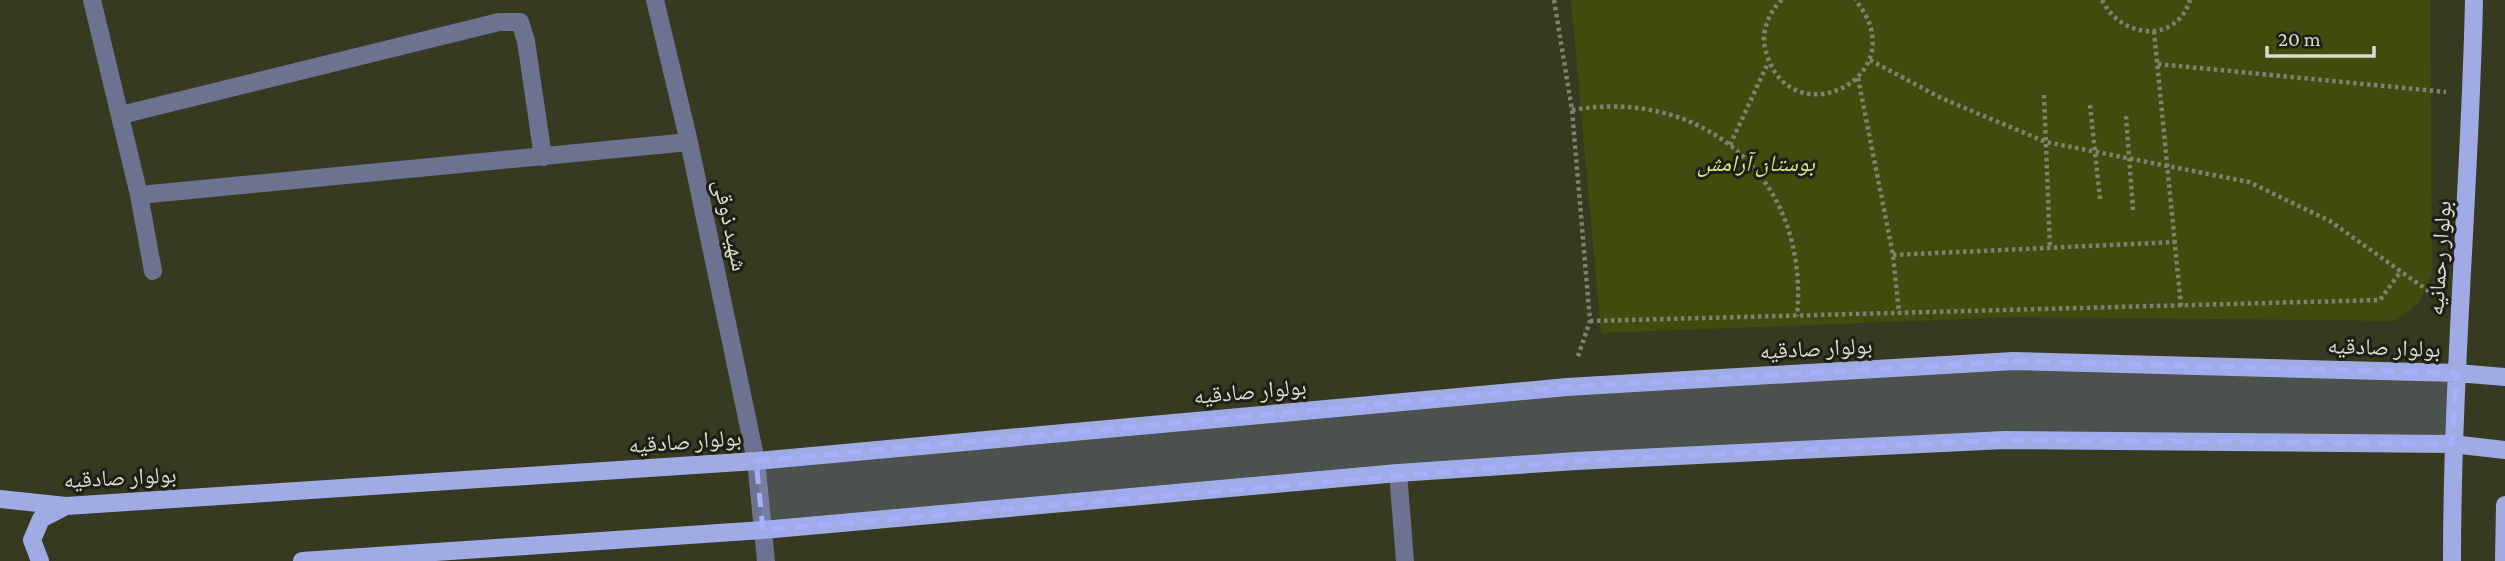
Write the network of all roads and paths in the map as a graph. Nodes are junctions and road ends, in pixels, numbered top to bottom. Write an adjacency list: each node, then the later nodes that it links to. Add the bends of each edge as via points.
1 (92, 0): 18 (street)
2 (655, 0): 20 (street, شهید ذوقی)
3 (1554, 0): 17 (path)
4 (1782, 0): 11 (path, via 1767,20 1763,41)
5 (1855, 0): 10 (path, via 1868,18 1873,39)
6 (2102, 0): 9 (path, via 2116,21 2128,28)
7 (2189, 0): 9 (path, via 2180,17)
8 (2474, 0): 15 (main road, بولوار رحمانیه)
9 (2154, 31): 12 (path)
10 (1870, 60): 13 (path); 21 (path, via 1941,97)
11 (1768, 63): 13 (path, via 1780,80 1798,92 1820,96 1841,91); 22 (path)
12 (2158, 64): 15 (path); 26 (path)
13 (1858, 78): 32 (path)
14 (2044, 94): 21 (path)
15 (2472, 95): 37 (main road, بولوار رحمانیه)
16 (2090, 105): 23 (path)
17 (1572, 110): 22 (path, via 1613,105 1654,109 1707,129); 39 (path)
18 (121, 115): 24 (street, via 499,22 520,22); 27 (street)
19 (2126, 116): 25 (path)
20 (689, 142): 24 (street); 45 (street, شهید ذوقی)
21 (2046, 142): 23 (path); 31 (path)
22 (1730, 145): 38 (path, via 1750,163 1781,208 1797,261)
23 (2095, 154): 25 (path); 28 (path)
24 (543, 157): 27 (street)
25 (2129, 159): 26 (path); 29 (path)
26 (2168, 165): 30 (path); 34 (path, via 2249,182 2330,221)
27 (139, 195): 33 (street)
28 (2100, 199)
29 (2133, 210)
30 (2175, 242): 31 (path); 35 (path)
31 (2050, 248): 32 (path)
32 (1893, 255): 36 (path)
33 (153, 271)
34 (2401, 271): 35 (path, via 2379,300); 37 (path)
35 (2181, 306): 36 (path)
36 (1899, 313): 38 (path)
37 (2460, 314): 40 (main road, بولوار رحمانیه)
38 (1797, 316): 39 (path)
39 (1590, 321): 42 (path)
40 (2457, 373): 41 (main road, بولوار صادقیه); 42 (main road, بولوار صادقیه, via 2013,361); 43 (main road, بولوار رحمانیه)
41 (2505, 377)
42 (1567, 387): 45 (main road, بولوار صادقیه)
43 (2452, 444): 44 (main road); 46 (main road, via 2005,440); 55 (main road, بولوار رحمانیه)
44 (2505, 450)
45 (756, 461): 49 (main road, بولوار صادقیه); 50 (street, شهید ذوقی)
46 (1398, 473): 50 (main road); 54 (street)
47 (0, 499): 49 (main road, بولوار صادقیه)
48 (2505, 505): 56 (main road)
49 (66, 506): 51 (main road, via 41,519 32,540)
50 (763, 530): 52 (main road); 53 (street, شهید ذوقی)
51 (40, 561)
52 (302, 561)
53 (766, 561)
54 (1405, 561)
55 (2452, 561)
56 (2504, 561)

